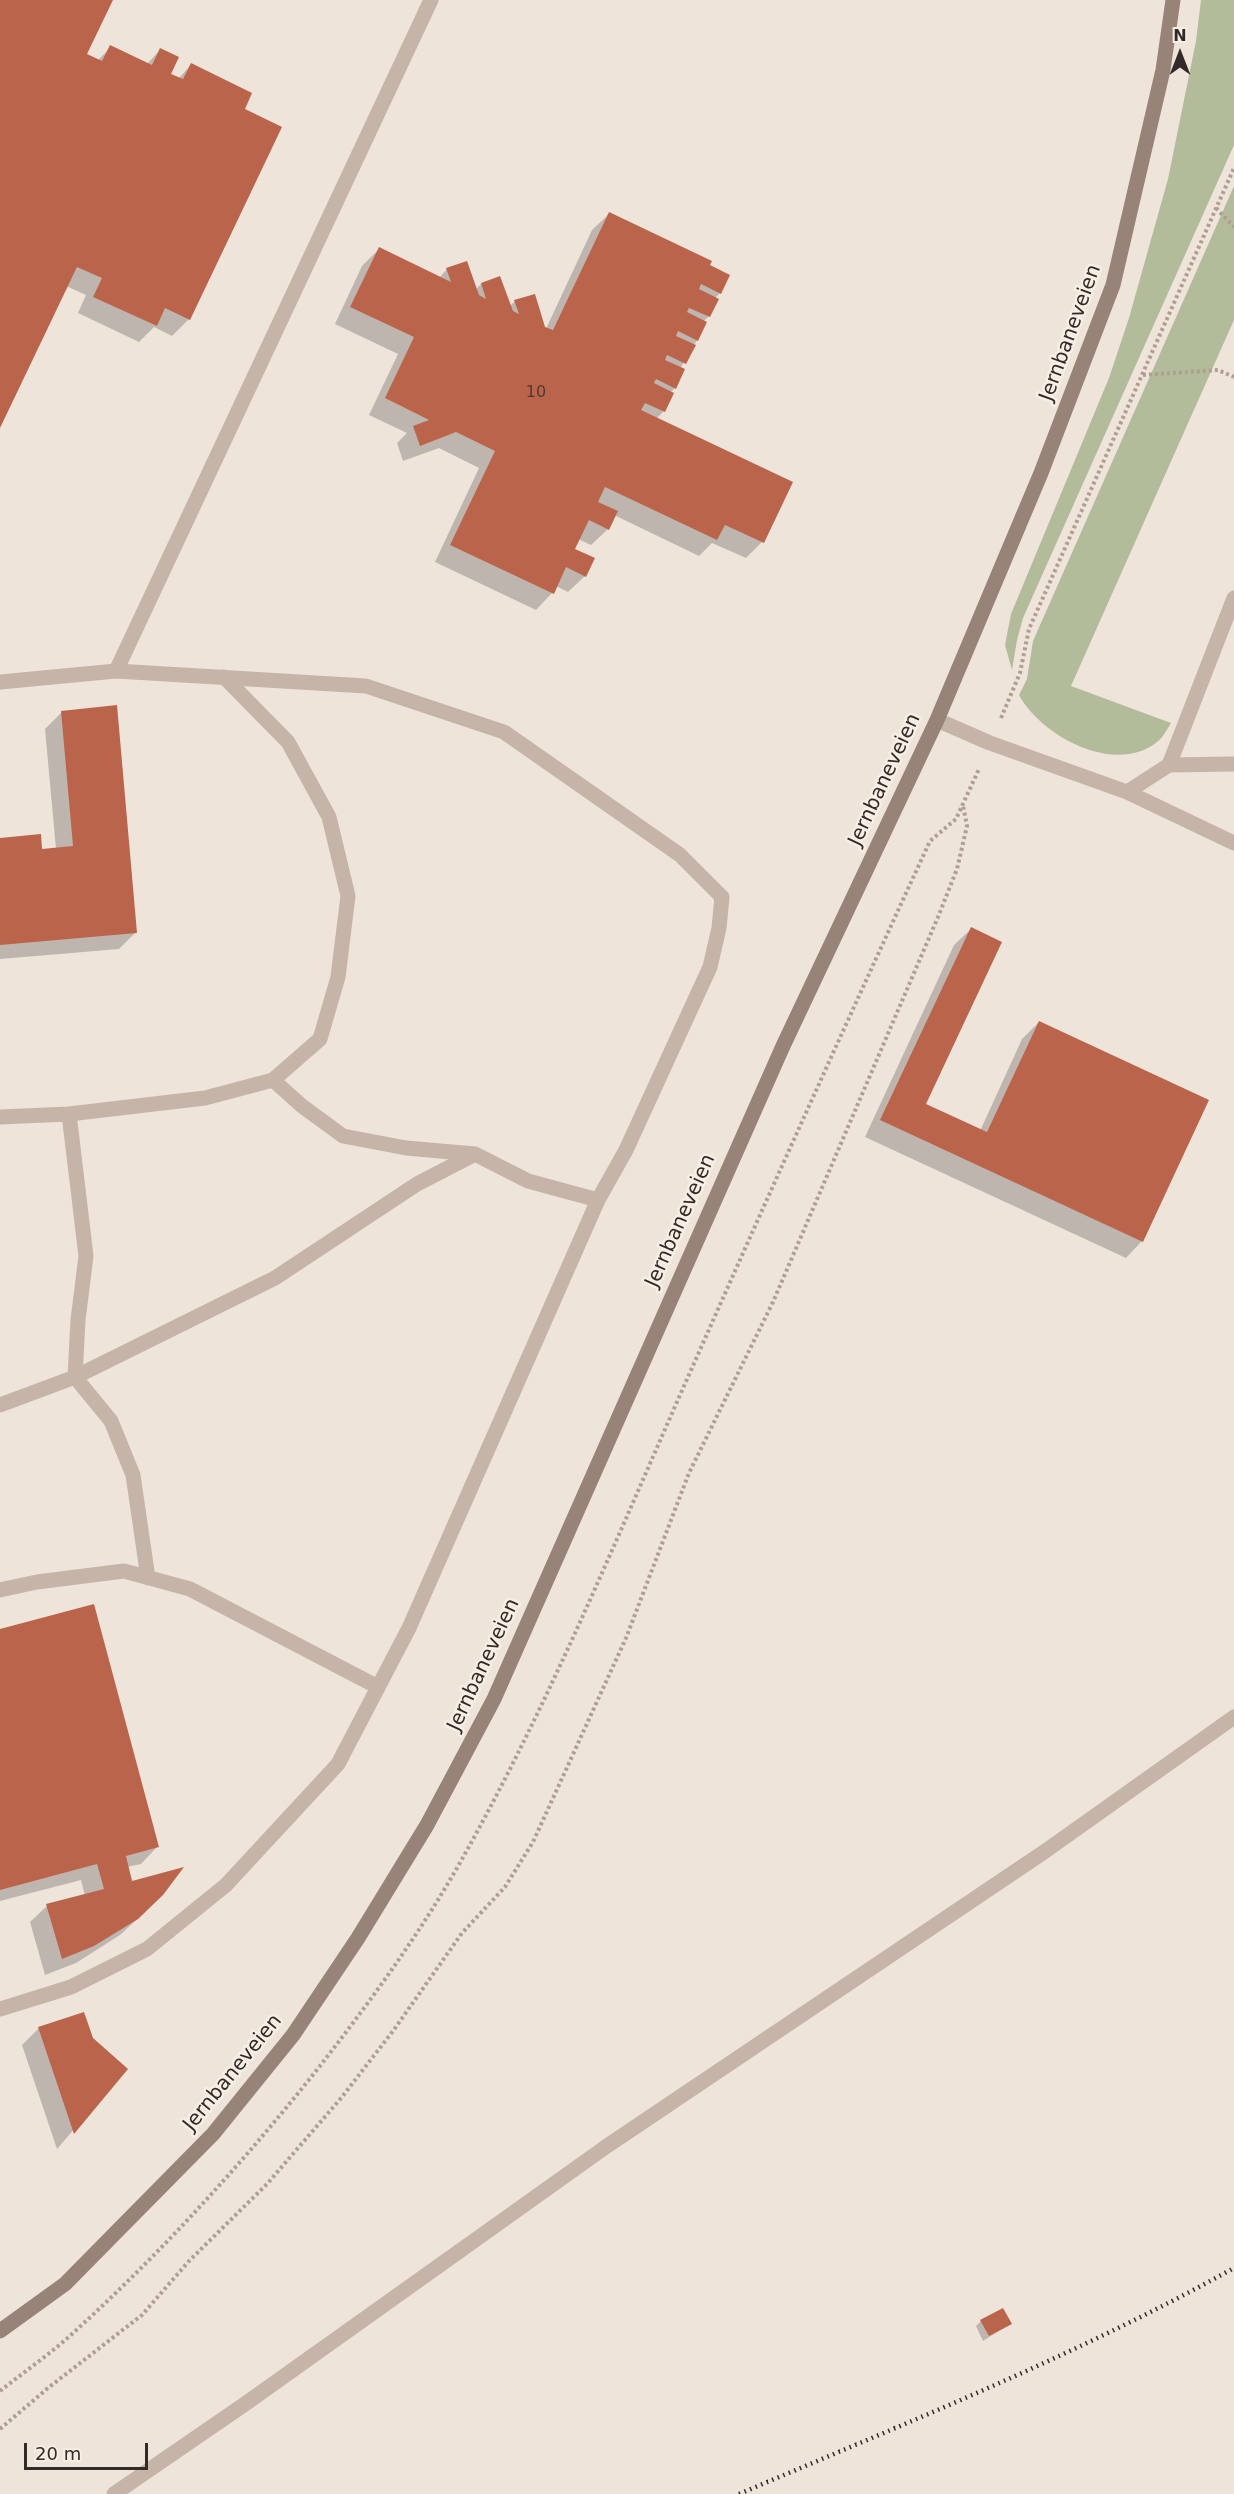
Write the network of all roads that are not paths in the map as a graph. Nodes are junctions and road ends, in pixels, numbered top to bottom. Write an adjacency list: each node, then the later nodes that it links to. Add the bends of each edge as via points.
1 (431, 0): 4 (lane)
2 (1173, 0): 7 (street, Jernbaneveien, via 1163,70 1113,285 1041,473)
3 (1234, 598): 9 (lane)
4 (116, 671): 5 (lane); 6 (lane)
5 (224, 677): 12 (lane, via 288,742 330,817 348,896 338,977 320,1039); 16 (lane, via 366,686 504,732 680,855 722,897 710,967 626,1150)
6 (0, 682)
7 (937, 720): 10 (lane); 24 (street, Jernbaneveien, via 783,1046 494,1699 427,1825 293,2035 213,2134 65,2284)
8 (1234, 764): 9 (lane)
9 (1169, 765): 10 (lane)
10 (1127, 792): 11 (lane)
11 (1234, 843)
12 (273, 1080): 13 (lane, via 205,1098); 15 (lane, via 343,1136 406,1148)
13 (69, 1114): 14 (lane); 17 (lane, via 86,1256)
14 (0, 1117)
15 (475, 1154): 16 (lane, via 528,1182); 17 (lane, via 417,1184 275,1278)
16 (598, 1200): 21 (lane, via 409,1628)
17 (75, 1377): 18 (lane); 19 (lane, via 111,1421 133,1475)
18 (0, 1405)
19 (148, 1578): 20 (lane, via 124,1571); 21 (lane, via 190,1589)
20 (0, 1590)
21 (378, 1687): 23 (lane, via 338,1764 226,1886 147,1949 71,1987)
22 (1234, 1716): 25 (lane, via 1044,1852 607,2146)
23 (0, 2009)
24 (0, 2331)
25 (114, 2494)

